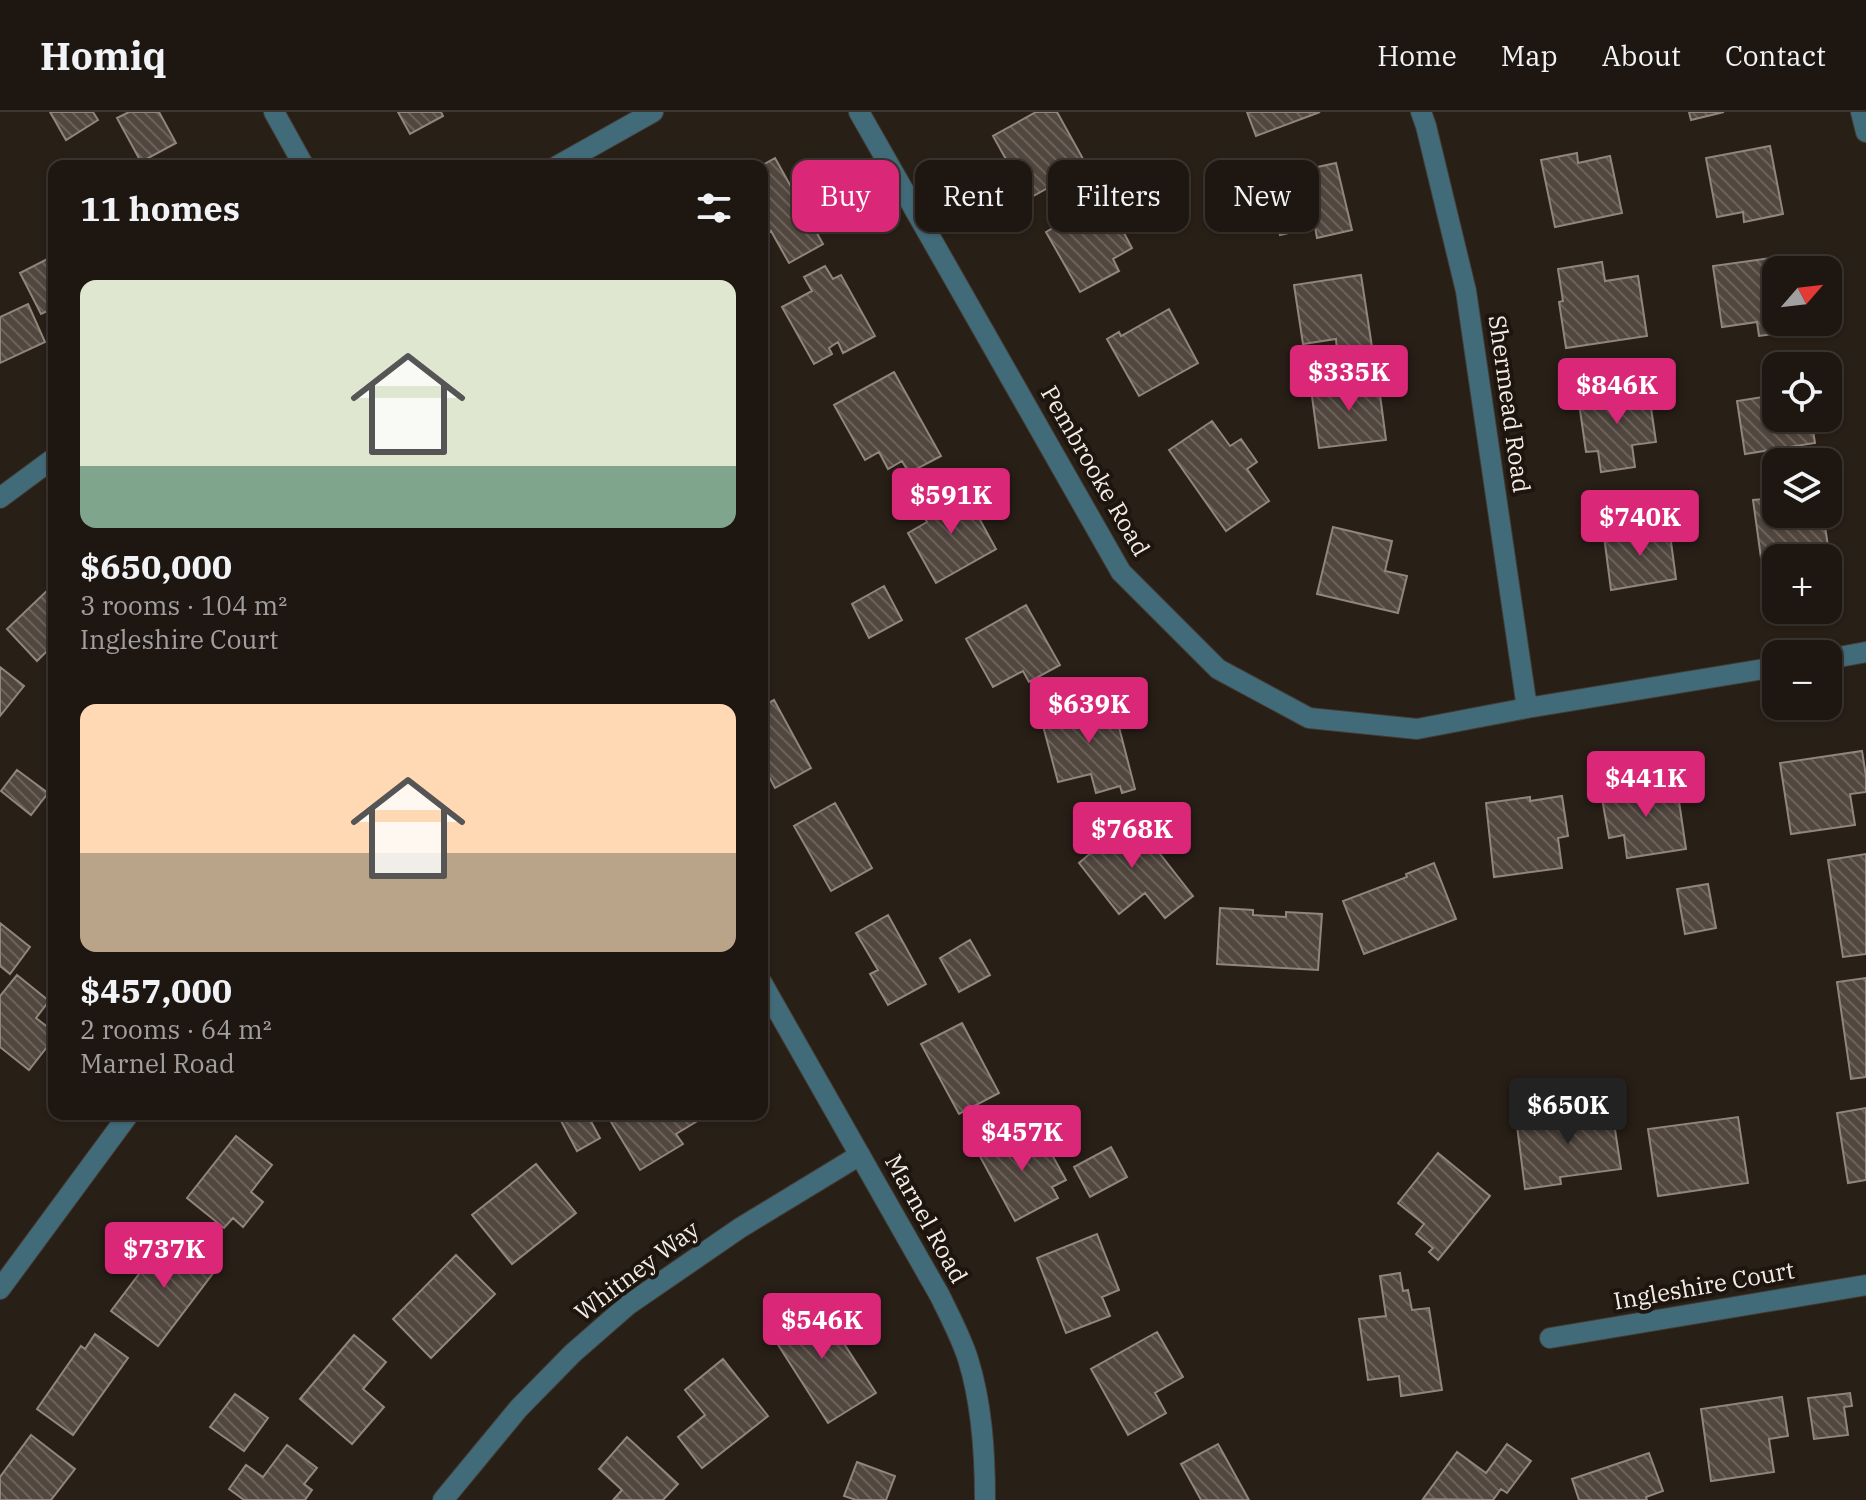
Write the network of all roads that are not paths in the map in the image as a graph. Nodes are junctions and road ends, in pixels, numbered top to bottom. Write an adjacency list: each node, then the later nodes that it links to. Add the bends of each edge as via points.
1 (274, 112): 7 (street)
2 (653, 112): 8 (street)
3 (859, 112): 14 (street, Pembrooke Road, via 1121,572 1218,669 1309,718 1417,729)
4 (1421, 112): 14 (street, Shermead Road, via 1466,291)
5 (1861, 112): 6 (street)
6 (1866, 132)
7 (301, 160)
8 (568, 160)
9 (48, 462): 10 (street)
10 (0, 498)
11 (1866, 652): 12 (street)
12 (1842, 656)
13 (1762, 669): 14 (street, Pembrooke Road)
14 (1527, 708)
15 (768, 994): 17 (street, Marnel Road)
16 (125, 1120): 19 (street)
17 (860, 1155): 21 (street, Whitney Way, via 628,1305 519,1408); 22 (street, Marnel Road, via 940,1296 967,1357 981,1418)
18 (1866, 1285): 20 (street, Ingleshire Court)
19 (0, 1289)
20 (1550, 1338)
21 (443, 1500)
22 (985, 1500)

